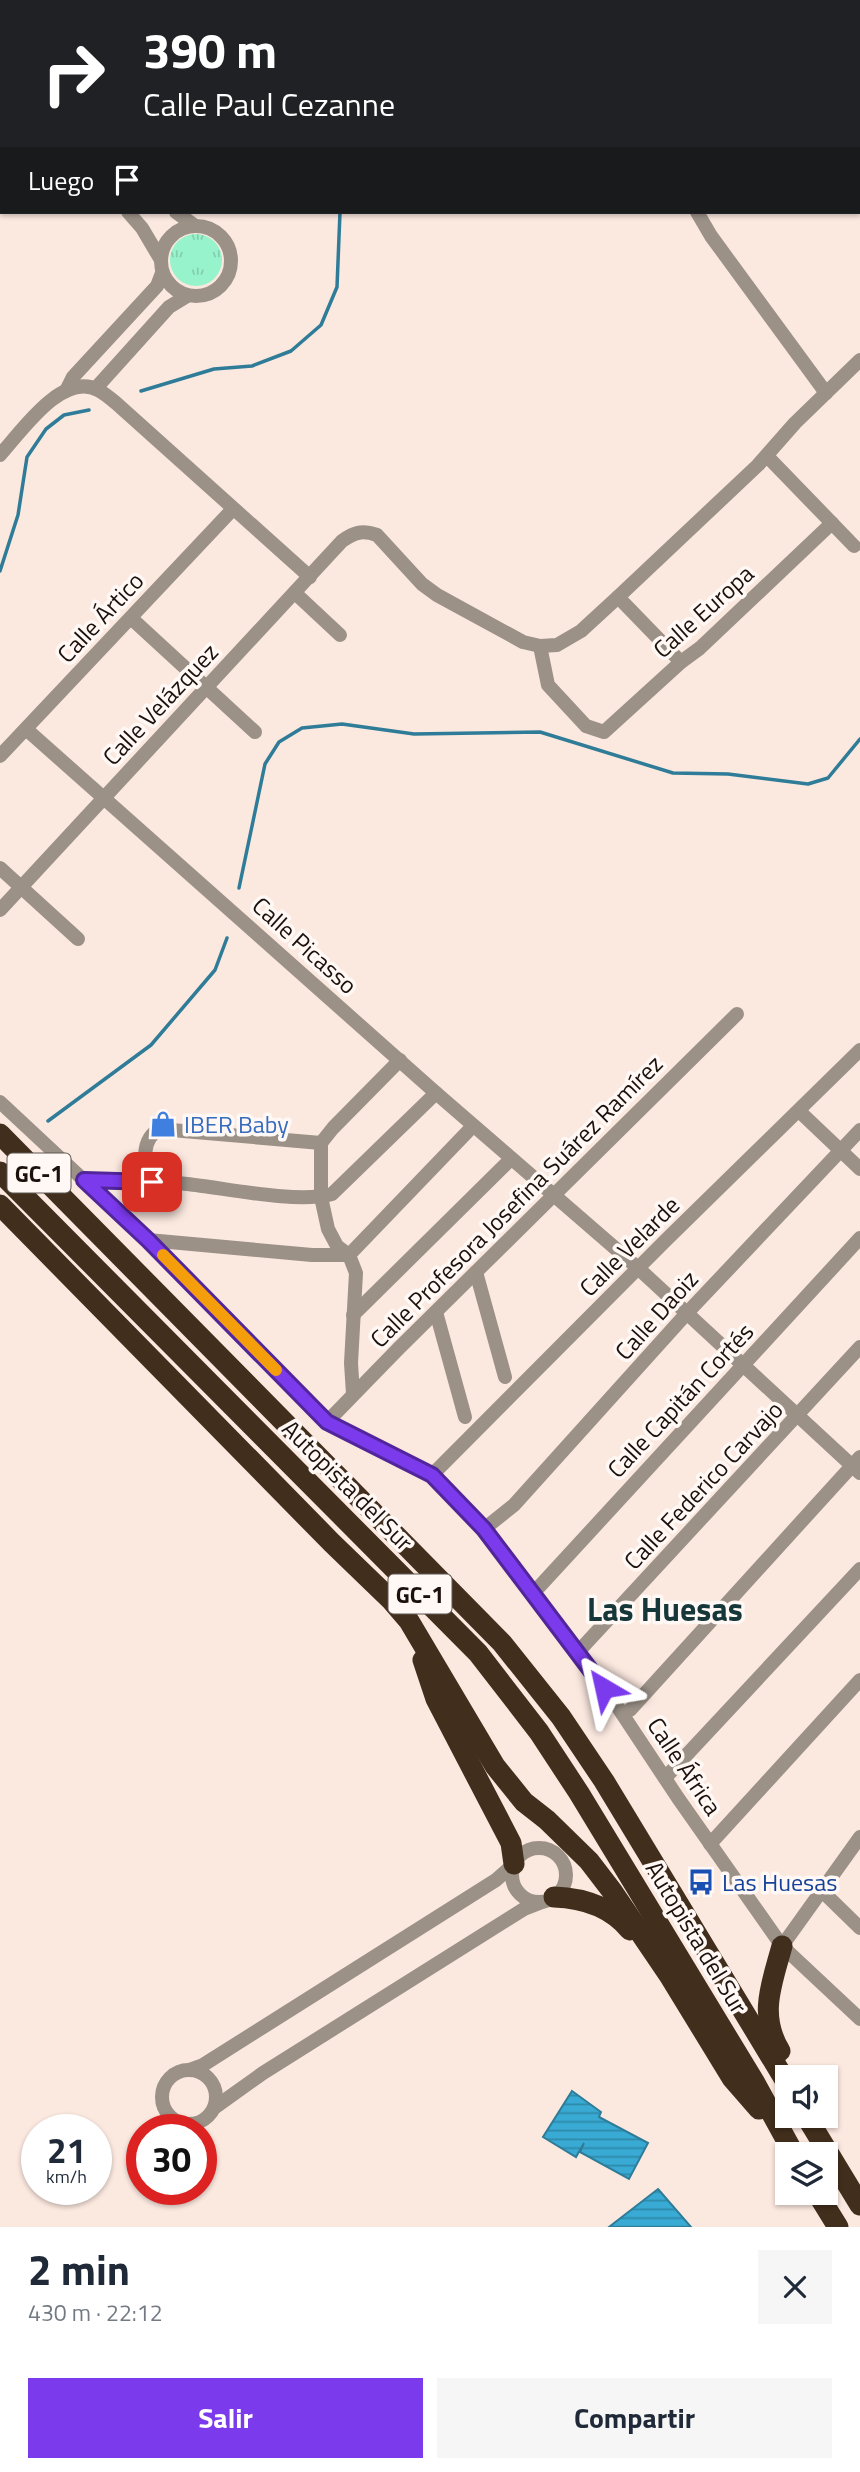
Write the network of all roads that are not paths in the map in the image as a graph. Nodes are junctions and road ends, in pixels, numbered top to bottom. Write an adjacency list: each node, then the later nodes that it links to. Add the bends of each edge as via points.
1 (130, 214): 6 (street)
2 (167, 214): 7 (street)
3 (179, 214): 5 (street)
4 (698, 214): 13 (street)
5 (195, 226): 7 (street); 9 (street, via 216,231 230,250 232,262 229,275 212,293)
6 (142, 228): 7 (street); 8 (street)
7 (172, 235): 8 (street, via 163,247)
8 (161, 266): 9 (street, via 168,283); 12 (street, via 157,286)
9 (187, 296): 11 (street, via 169,307)
10 (860, 360): 13 (street)
11 (96, 388): 12 (street); 16 (street)
12 (67, 389): 14 (street, via 49,401)
13 (827, 393): 15 (street)
14 (0, 455)
15 (767, 456): 17 (street); 21 (street)
16 (230, 506): 19 (street); 22 (street, Calle Ártico)
17 (832, 523): 18 (street); 25 (street, Calle Europa)
18 (854, 546)
19 (310, 577): 20 (street, Calle Velázquez); 24 (street, Calle Velázquez, via 342,541 367,531 377,535 437,595 523,642)
20 (295, 593): 23 (street); 26 (street, Calle Velázquez)
21 (618, 597): 24 (street, via 569,640); 25 (street)
22 (131, 618): 26 (street); 27 (street, Calle Ártico)
23 (340, 635)
24 (540, 646): 25 (street, Calle Europa, via 548,685 586,726 604,732)
25 (681, 662)
26 (206, 688): 28 (street); 30 (street, Calle Velázquez)
27 (26, 729): 29 (street, Calle Ártico); 30 (street, Calle Picasso)
28 (255, 732)
29 (0, 756)
30 (103, 799): 32 (street, Calle Velázquez); 37 (street, Calle Picasso)
31 (0, 868): 32 (street)
32 (21, 888): 33 (street, Calle Velázquez); 34 (street)
33 (0, 910)
34 (78, 939)
35 (737, 1014): 54 (street, Calle Profesora Josefina Suárez Ramírez)
36 (860, 1050): 40 (street, Calle Velarde)
37 (400, 1060): 38 (street, Calle Picasso); 45 (street)
38 (436, 1093): 42 (street, Calle Picasso); 55 (street, via 332,1194)
39 (0, 1102): 51 (street, Calle África)
40 (799, 1111): 46 (street); 61 (street, Calle Velarde)
41 (0, 1119): 57 (highway)
42 (473, 1126): 47 (street, Calle Picasso); 60 (street)
43 (860, 1130): 46 (street, Calle Daoiz)
44 (0, 1134): 57 (highway, Autopista del Sur / GC-1)
45 (321, 1143): 48 (street, via 160,1129 148,1141); 55 (street)
46 (841, 1150): 49 (street); 64 (street, Calle Daoiz)
47 (511, 1158): 54 (street, Calle Picasso); 65 (street)
48 (144, 1162): 52 (street); 53 (street)
49 (860, 1169)
50 (0, 1172): 99 (highway, Autopista del Sur / GC-1, via 478,1653 579,1793)
51 (84, 1180): 52 (street); 59 (street, Calle África)
52 (123, 1180): 53 (street)
53 (152, 1182): 55 (street)
54 (554, 1195): 61 (street, Calle Picasso); 62 (street, Calle Profesora Josefina Suárez Ramírez)
55 (321, 1197): 60 (street, via 328,1229 337,1246)
56 (0, 1205): 78 (highway)
57 (78, 1212): 92 (highway, Autopista del Sur / GC-1, via 502,1643 604,1781)
58 (860, 1238): 67 (street, Calle Capitán Cortés)
59 (148, 1240): 60 (street); 72 (street, Calle África)
60 (349, 1255): 65 (street, via 356,1273)
61 (638, 1268): 64 (street, Calle Picasso); 74 (street, Calle Velarde)
62 (476, 1272): 63 (street, Calle Profesora Josefina Suárez Ramírez); 68 (street)
63 (436, 1312): 69 (street, Calle Profesora Josefina Suárez Ramírez); 71 (street)
64 (687, 1313): 67 (street, Calle Picasso); 75 (street, Calle Daoiz, via 514,1506)
65 (353, 1315): 69 (street)
66 (860, 1347): 70 (street, Calle Federico Carvajo)
67 (744, 1365): 70 (street, Calle Picasso); 77 (street, Calle Capitán Cortés, via 539,1587)
68 (505, 1377)
69 (354, 1394): 72 (street, Calle Profesora Josefina Suárez Ramírez)
70 (798, 1416): 73 (street, Calle Picasso); 79 (street, Calle Federico Carvajo)
71 (464, 1417)
72 (327, 1422): 74 (street, Calle África)
73 (857, 1466): 81 (street, via 630,1710)
74 (432, 1475): 75 (street, Calle África)
75 (484, 1529): 77 (street, Calle África)
76 (860, 1569): 82 (street)
77 (531, 1590): 79 (street, Calle África)
78 (391, 1600): 85 (highway, via 412,1634 436,1699 511,1843); 90 (highway, via 416,1630 495,1766 524,1802 589,1861)
79 (578, 1652): 81 (street, Calle África)
80 (860, 1680): 84 (street)
81 (622, 1713): 82 (street, Calle África)
82 (665, 1778): 84 (street, Calle África)
83 (859, 1840): 86 (street)
84 (709, 1844): 89 (street, Calle África)
85 (514, 1864): 87 (street, via 515,1887 526,1899); 87 (street, via 536,1848 553,1852 566,1874 561,1891); 94 (street, via 496,1880)
86 (821, 1890): 88 (street); 89 (street)
87 (548, 1900): 90 (highway, via 574,1898 599,1906 626,1925); 95 (street, via 524,1909)
88 (860, 1928)
89 (782, 1946): 91 (street, Calle África); 93 (highway, via 767,2012 775,2042)
90 (669, 1975): 98 (highway, via 732,2078)
91 (860, 2019)
92 (776, 2065)
93 (789, 2065)
94 (189, 2070): 95 (street, via 212,2082); 95 (street, via 173,2075 163,2090 169,2115 193,2124)
95 (214, 2108)
96 (813, 2128): 102 (highway)
97 (827, 2128): 100 (highway)
98 (785, 2142)
99 (787, 2142)
100 (860, 2181)
101 (824, 2205): 103 (highway)
102 (860, 2206)
103 (838, 2227)

